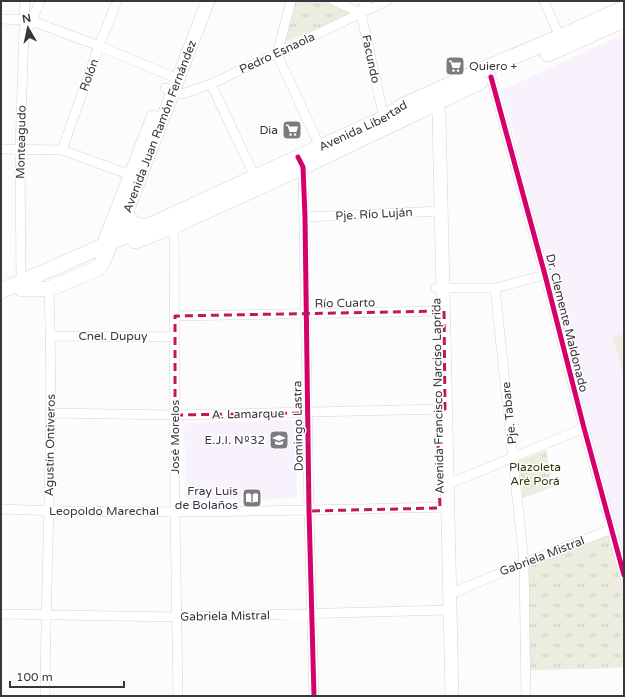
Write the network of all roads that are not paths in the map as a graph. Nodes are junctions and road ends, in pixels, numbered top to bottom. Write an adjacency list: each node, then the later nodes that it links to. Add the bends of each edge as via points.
1 (25, 1): 15 (street, Monteagudo)
2 (40, 1): 15 (street)
3 (117, 1): 18 (street, Rolón)
4 (198, 1): 21 (main road, Avenida Juan Ramón Fernández)
5 (208, 1): 21 (main road, Avenida Juan Ramón Fernández)
6 (291, 1): 19 (street)
7 (334, 1): 13 (street)
8 (366, 1): 13 (street)
9 (387, 1): 13 (street, Pedro Esnaola)
10 (544, 1): 17 (street)
11 (622, 1): 12 (street)
12 (624, 6): 17 (main road, Avenida Libertad)
13 (361, 13): 19 (street, Pedro Esnaola); 24 (street, Facundo)
14 (1, 19): 15 (street, Pedro Esnaola)
15 (28, 20): 18 (street, Pedro Esnaola); 27 (street, Monteagudo, via 24,41)
16 (624, 20): 20 (main road, Avenida Libertad)
17 (560, 37): 23 (main road, Avenida Libertad, via 486,68)
18 (99, 46): 21 (street, Pedro Esnaola); 28 (street, Rolón)
19 (277, 54): 22 (street, Pedro Esnaola); 25 (street)
20 (491, 77): 23 (main road, Avenida Libertad); 38 (street, Dr. Clemente Maldonado)
21 (171, 84): 22 (street, Pedro Esnaola, via 182,94); 30 (main road, Avenida Juan Ramón Fernández)
22 (211, 84): 31 (street)
23 (431, 103): 24 (main road, Avenida Libertad, via 402,106); 29 (main road, Avenida Libertad); 32 (main road, Avenida Francisco Narciso Laprida)
24 (384, 118): 25 (main road, Avenida Libertad)
25 (320, 147): 29 (main road, Avenida Libertad)
26 (1, 149): 27 (street)
27 (20, 150): 28 (street); 39 (street, Monteagudo)
28 (62, 150): 30 (street)
29 (301, 162): 31 (main road, Avenida Libertad); 34 (street, Domingo Lastra); 35 (main road, Avenida Libertad)
30 (134, 176): 33 (main road, Avenida Juan Ramón Fernández); 37 (main road, Avenida Juan Ramón Fernández)
31 (255, 177): 36 (main road, Avenida Libertad)
32 (438, 211): 34 (street, Pje. Río Luján); 40 (main road, Avenida Francisco Narciso Laprida)
33 (126, 214): 36 (main road, via 133,224); 37 (main road, Avenida Juan Ramón Fernández)
34 (305, 217): 46 (street, Domingo Lastra)
35 (174, 226): 37 (main road, Avenida Libertad, via 155,234); 47 (street, José Morelos)
36 (146, 227): 37 (main road, Avenida Libertad)
37 (108, 245): 39 (main road); 42 (main road, via 98,268)
38 (545, 275): 41 (street); 54 (street, Dr. Clemente Maldonado)
39 (21, 286): 42 (main road); 43 (main road); 44 (main road)
40 (440, 288): 41 (street); 45 (main road, Avenida Francisco Narciso Laprida)
41 (495, 288): 55 (street, Pje. Tabare)
42 (49, 289): 48 (street, Agustín Ontiveros)
43 (1, 291)
44 (1, 300)
45 (440, 311): 46 (street, Río Cuarto); 50 (main road, Avenida Francisco Narciso Laprida)
46 (306, 314): 47 (street, Río Cuarto); 52 (street, Domingo Lastra)
47 (175, 316): 49 (street, José Morelos)
48 (51, 336): 49 (street, Cnel. Dupuy); 51 (street, Agustín Ontiveros)
49 (175, 337): 53 (street, José Morelos)
50 (441, 409): 52 (street, A. Lamarque); 56 (main road, Avenida Francisco Narciso Laprida)
51 (50, 413): 53 (street, A. Lamarque); 59 (street, Agustín Ontiveros)
52 (308, 413): 53 (street, A. Lamarque); 61 (street, Domingo Lastra)
53 (175, 415): 60 (street, José Morelos)
54 (584, 428): 55 (street); 62 (street, Dr. Clemente Maldonado)
55 (514, 458): 56 (street); 63 (street, Pje. Tabare)
56 (443, 486): 57 (main road, Avenida Francisco Narciso Laprida)
57 (443, 507): 61 (street, Leopoldo Marechal); 65 (main road, Avenida Francisco Narciso Laprida); 66 (main road, Avenida Francisco Narciso Laprida)
58 (1, 509): 59 (street, Leopoldo Marechal)
59 (48, 511): 60 (street, Leopoldo Marechal); 69 (street, Agustín Ontiveros)
60 (175, 511): 61 (street, Leopoldo Marechal); 70 (street, José Morelos)
61 (309, 511): 68 (street, Domingo Lastra)
62 (612, 529): 63 (street, Gabriela Mistral); 64 (street, Dr. Clemente Maldonado)
63 (524, 562): 65 (street, Gabriela Mistral); 76 (street, Pje. Tabare)
64 (624, 575)
65 (450, 594): 66 (main road, Avenida Francisco Narciso Laprida)
66 (446, 610): 68 (street, Gabriela Mistral); 74 (main road, Avenida Francisco Narciso Laprida); 75 (main road, Avenida Francisco Narciso Laprida)
67 (1, 614): 69 (street, Gabriela Mistral)
68 (311, 614): 70 (street, Gabriela Mistral); 73 (street, Domingo Lastra)
69 (46, 615): 70 (street, Gabriela Mistral); 71 (street, Agustín Ontiveros)
70 (177, 617): 72 (street, José Morelos)
71 (45, 696)
72 (178, 696)
73 (314, 696)
74 (443, 696)
75 (452, 696)
76 (526, 696)

